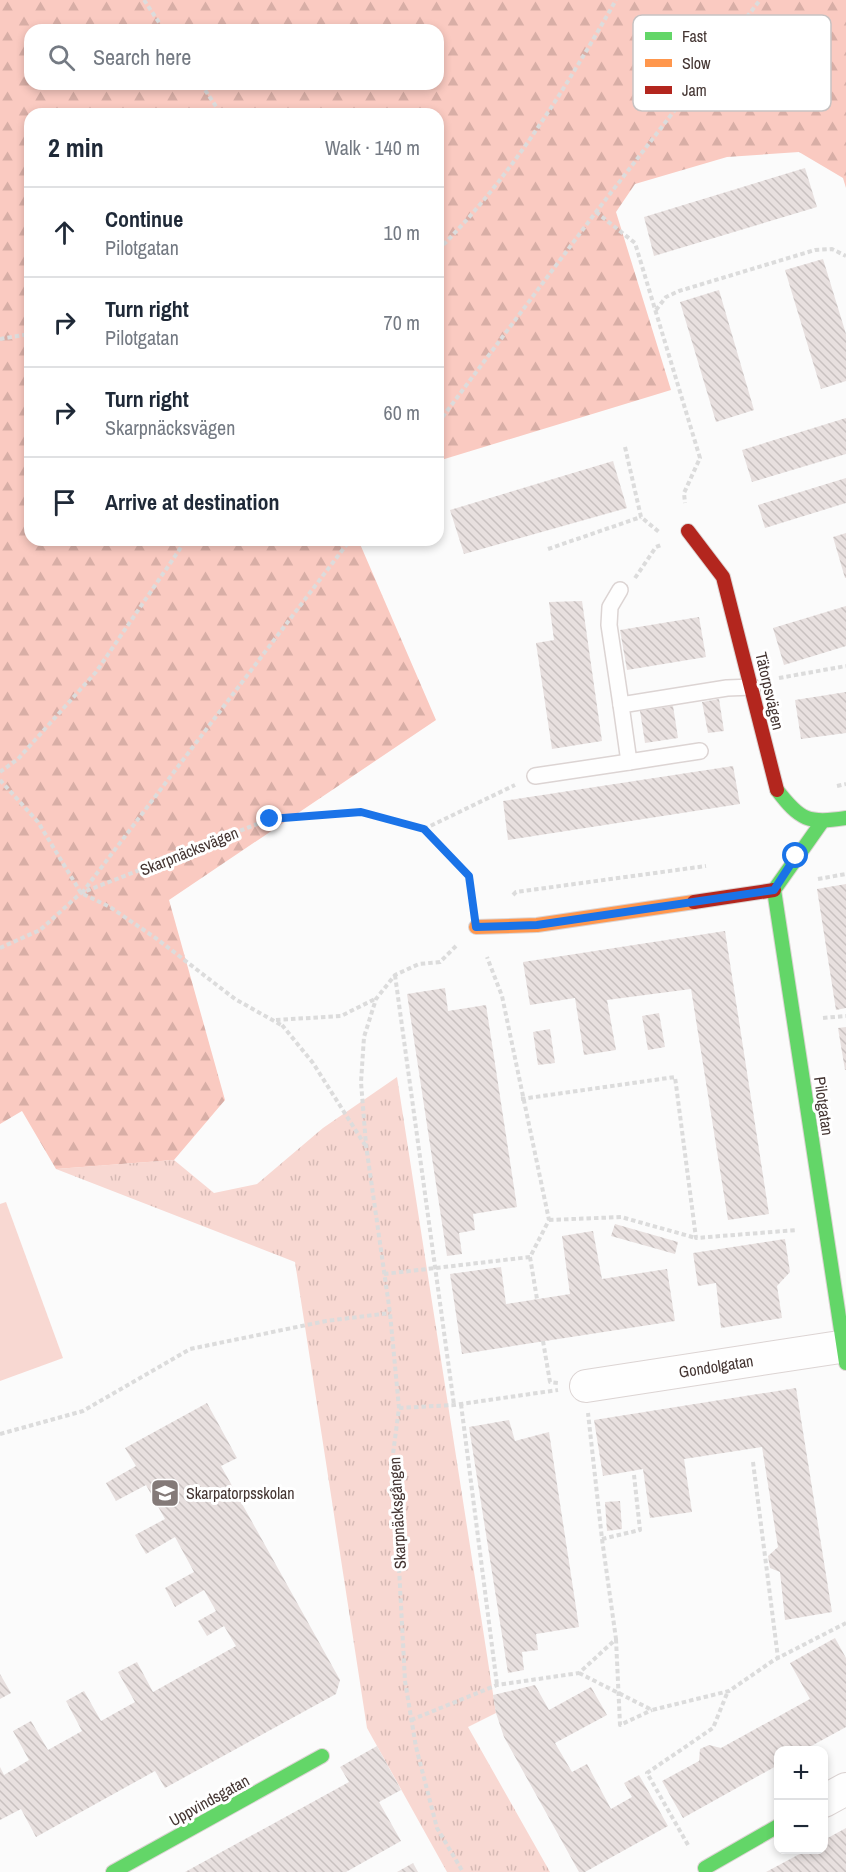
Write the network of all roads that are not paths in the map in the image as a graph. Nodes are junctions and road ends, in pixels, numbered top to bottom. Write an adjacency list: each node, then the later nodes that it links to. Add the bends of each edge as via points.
1 (688, 531): 3 (street, Tätorpsvägen, via 723,577)
2 (620, 590): 4 (lane, via 610,607 609,625)
3 (753, 687): 4 (lane); 9 (street, Tätorpsvägen, via 776,787 795,813)
4 (621, 705): 6 (lane)
5 (700, 752): 6 (lane)
6 (629, 762): 7 (lane)
7 (535, 776)
8 (846, 818): 9 (street, Tätorpsvägen)
9 (822, 822): 10 (street)
10 (774, 890): 11 (street, via 537,925); 12 (street, Pilotgatan)
11 (476, 927)
12 (845, 1352): 13 (street, Gondolgatan)
13 (586, 1386)
14 (322, 1756): 19 (street, Uppvindsgatan)
15 (846, 1789): 16 (street)
16 (826, 1800)
17 (774, 1829): 18 (street)
18 (705, 1868)
19 (113, 1872)

